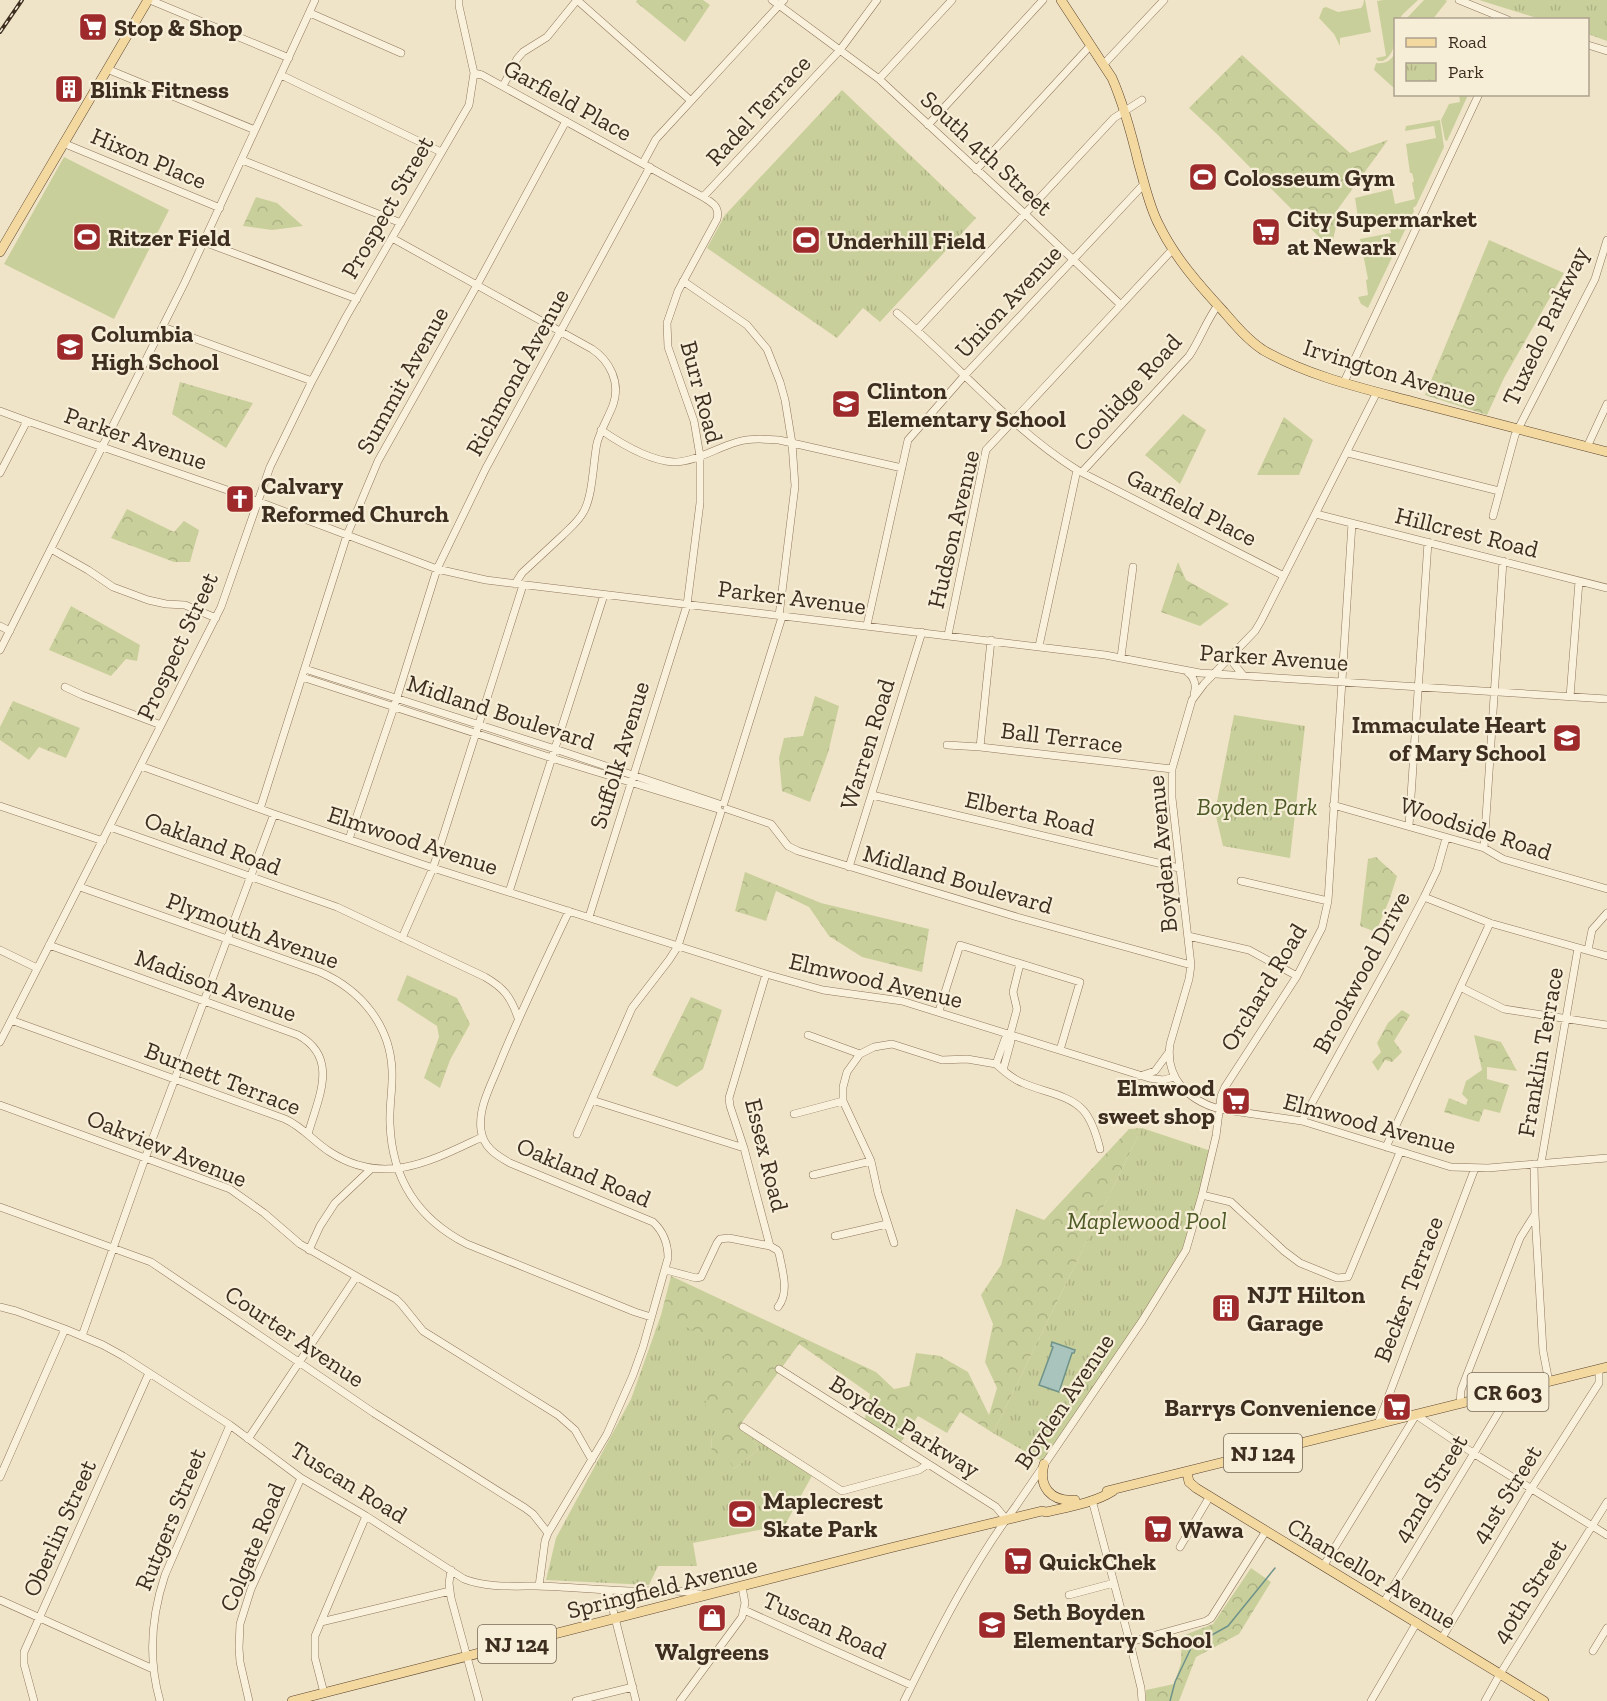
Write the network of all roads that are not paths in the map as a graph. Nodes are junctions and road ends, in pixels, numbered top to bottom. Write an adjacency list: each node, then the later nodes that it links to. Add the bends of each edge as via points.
1 (149, 0): 20 (street); 22 (main road)
2 (315, 0): 13 (street)
3 (459, 0): 23 (street, Prospect Street)
4 (577, 0): 26 (street, via 547,37 523,52); 28 (street)
5 (772, 0): 11 (street, South 4th Street)
6 (877, 0): 17 (street, Radel Terrace)
7 (952, 0): 25 (street)
8 (1043, 0): 32 (street)
9 (1164, 0): 21 (street)
10 (1459, 0): 14 (street)
11 (781, 3): 17 (street, South 4th Street); 28 (street, Richmond Avenue)
12 (1066, 3): 15 (main road, Irvington Avenue)
13 (310, 13): 19 (street); 20 (street)
14 (1504, 18)
15 (1090, 46): 21 (main road, Irvington Avenue); 38 (street)
16 (1589, 46): 18 (street)
17 (840, 50): 25 (street, South 4th Street); 40 (street, Radel Terrace)
18 (1607, 51)
19 (401, 53)
20 (289, 58): 24 (street)
21 (1103, 65): 30 (main road, Irvington Avenue, via 1117,89)
22 (107, 69): 33 (street); 34 (main road)
23 (474, 73): 26 (street, Garfield Place); 35 (street, Prospect Street, via 469,105)
24 (281, 75): 33 (street); 35 (street)
25 (879, 79): 32 (street, South 4th Street)
26 (503, 86): 31 (street, Garfield Place)
27 (1478, 96): 62 (street)
28 (690, 100): 37 (street, Richmond Avenue, via 656,139)
29 (1142, 100): 30 (street)
30 (1123, 111): 39 (main road, Irvington Avenue); 43 (street)
31 (566, 121): 37 (street, Garfield Place); 52 (street, Summit Avenue)
32 (928, 124): 38 (street, South 4th Street)
33 (255, 130): 36 (street)
34 (63, 143): 42 (street, Hixon Place); 49 (main road)
35 (441, 152): 44 (street, Prospect Street)
36 (242, 160): 42 (street); 44 (street)
37 (646, 165): 40 (street, Garfield Place); 59 (street, Richmond Avenue)
38 (976, 170): 43 (street, South 4th Street)
39 (1144, 184): 48 (main road, Irvington Avenue, via 1154,215); 50 (street, Union Avenue)
40 (703, 197): 41 (street, Garfield Place)
41 (713, 203): 51 (street, Burr Road, via 717,219)
42 (220, 208): 47 (street)
43 (1025, 214): 50 (street, South 4th Street); 58 (street)
44 (401, 223): 45 (street, Prospect Street)
45 (392, 238): 52 (street); 53 (street, Prospect Street)
46 (1607, 240): 68 (street, Tuxedo Parkway, via 1594,279)
47 (204, 242): 53 (street); 57 (street)
48 (1173, 249): 54 (street, Hudson Avenue); 55 (main road, Irvington Avenue)
49 (0, 252)
50 (1074, 260): 54 (street, South 4th Street); 60 (street, Union Avenue)
51 (683, 281): 70 (street, via 747,325 767,349 783,390); 75 (street, Burr Road, via 670,311 667,333 694,421)
52 (477, 285): 59 (street); 84 (street, Summit Avenue, via 378,461)
53 (357, 299): 61 (street, Prospect Street)
54 (1121, 305): 66 (street, Hudson Avenue)
55 (1218, 305): 62 (main road, Irvington Avenue, via 1262,349); 77 (street, Coolidge Road, via 1189,356)
56 (897, 312): 58 (street, Garfield Place)
57 (163, 327): 61 (street); 71 (street)
58 (917, 330): 60 (street, Garfield Place)
59 (561, 332): 69 (street, via 596,351 612,370 615,399); 89 (street, Richmond Avenue, via 486,468)
60 (965, 375): 66 (street, Garfield Place); 76 (street, Union Avenue, via 908,440)
61 (312, 381): 80 (street, Prospect Street)
62 (1344, 382): 63 (main road, Irvington Avenue)
63 (1377, 392): 68 (main road, Irvington Avenue); 74 (street, Boyden Avenue)
64 (1607, 404): 72 (street)
65 (0, 411): 67 (street, Parker Avenue)
66 (1014, 421): 77 (street, Garfield Place); 102 (street, Hudson Avenue, via 986,450)
67 (27, 422): 71 (street, Parker Avenue); 78 (street)
68 (1518, 429): 72 (main road, Irvington Avenue); 79 (street, Tuxedo Parkway)
69 (601, 430): 75 (street, via 656,459 673,462); 92 (street, via 585,510 522,573)
70 (792, 444): 75 (street, via 747,440); 76 (street); 96 (street, via 795,486)
71 (102, 447): 80 (street, Parker Avenue); 86 (street)
72 (1587, 447): 73 (main road, Irvington Avenue)
73 (1607, 452)
74 (1348, 453): 79 (street); 81 (street, Boyden Avenue)
75 (700, 456): 95 (street, Burr Road, via 700,503)
76 (902, 468): 99 (street, Union Avenue)
77 (1079, 471): 90 (street, Garfield Place); 104 (street, Coolidge Road)
78 (0, 473)
79 (1499, 491): 82 (street, Tuxedo Parkway)
80 (257, 502): 84 (street, Parker Avenue); 97 (street, Prospect Street)
81 (1316, 514): 83 (street, Hillcrest Road); 90 (street, Boyden Avenue)
82 (1493, 516)
83 (1352, 523): 85 (street, Hillcrest Road); 112 (street, Orchard Road)
84 (347, 535): 89 (street, Parker Avenue); 109 (street, Summit Avenue)
85 (1428, 542): 87 (street, Hillcrest Road); 114 (street)
86 (51, 549): 97 (street, via 113,587 148,600 185,605); 100 (street)
87 (1503, 561): 91 (street, Hillcrest Road); 115 (street)
88 (1133, 567): 107 (street)
89 (437, 568): 92 (street, Parker Avenue); 119 (street, Richmond Avenue)
90 (1284, 576): 106 (street, Boyden Avenue, via 1255,631)
91 (1579, 581): 93 (street, Hillcrest Road); 116 (street)
92 (519, 584): 94 (street, Parker Avenue); 121 (street)
93 (1607, 588)
94 (604, 595): 95 (street, Parker Avenue); 124 (street)
95 (687, 605): 96 (street, Parker Avenue); 128 (street, Suffolk Avenue)
96 (781, 616): 99 (street, Parker Avenue); 132 (street)
97 (216, 618): 120 (street, Prospect Street)
98 (0, 626): 100 (street)
99 (867, 626): 101 (street, Parker Avenue)
100 (10, 631): 105 (street)
101 (922, 632): 102 (street, Parker Avenue); 129 (street, Warren Road)
102 (948, 635): 103 (street, Parker Avenue)
103 (991, 640): 104 (street, Parker Avenue); 123 (street)
104 (1038, 646): 107 (street, Parker Avenue)
105 (0, 650)
106 (1234, 653): 110 (street, Boyden Avenue); 111 (street, via 1236,669)
107 (1121, 657): 108 (street, Parker Avenue)
108 (1186, 670): 110 (street, Parker Avenue); 118 (street, via 1195,681)
109 (303, 673): 119 (street, Midland Boulevard); 133 (street, Summit Avenue)
110 (1215, 674): 111 (street, Parker Avenue); 118 (street, Boyden Avenue)
111 (1244, 675): 112 (street, Parker Avenue)
112 (1341, 682): 114 (street, Parker Avenue); 130 (street, Orchard Road)
113 (65, 687): 120 (street)
114 (1418, 687): 115 (street, Parker Avenue); 135 (street)
115 (1494, 692): 116 (street, Parker Avenue); 140 (street)
116 (1570, 697): 117 (street, Parker Avenue)
117 (1607, 699)
118 (1192, 700): 127 (street, Boyden Avenue)
119 (395, 703): 121 (street, Midland Boulevard); 138 (street, Richmond Avenue)
120 (161, 725): 126 (street, Prospect Street)
121 (477, 729): 124 (street, Midland Boulevard); 125 (street, Midland Boulevard); 142 (street)
122 (947, 745): 123 (street, Ball Terrace)
123 (980, 747): 127 (street, Ball Terrace)
124 (555, 749): 125 (street); 128 (street, Midland Boulevard)
125 (552, 758): 128 (street, Midland Boulevard); 148 (street)
126 (141, 766): 133 (street, Elmwood Avenue); 136 (street, Prospect Street)
127 (1172, 769): 143 (street, Boyden Avenue)
128 (632, 779): 132 (street, Midland Boulevard); 153 (street, Suffolk Avenue)
129 (872, 795): 141 (street, Warren Road); 143 (street, Elberta Road)
130 (1333, 805): 135 (street, Woodside Road); 150 (street, Orchard Road)
131 (0, 806): 139 (street)
132 (722, 808): 141 (street, Midland Boulevard, via 771,824 792,849); 159 (street)
133 (260, 809): 134 (street, Elmwood Avenue)
134 (274, 814): 138 (street, Elmwood Avenue); 144 (street)
135 (1409, 826): 137 (street, Woodside Road)
136 (110, 827): 139 (street, Prospect Street); 144 (street, Oakland Road)
137 (1446, 838): 140 (street, Woodside Road); 149 (street, Brookwood Drive)
138 (350, 839): 142 (street, Elmwood Avenue)
139 (103, 841): 146 (street, Prospect Street)
140 (1484, 848): 147 (street, Woodside Road, via 1503,859)
141 (849, 867): 165 (street, Midland Boulevard)
142 (433, 868): 148 (street, Elmwood Avenue); 156 (street)
143 (1179, 868): 155 (street, Boyden Avenue)
144 (250, 877): 156 (street, Oakland Road, via 337,907); 157 (street)
145 (1241, 880): 150 (street)
146 (80, 887): 157 (street, Plymouth Avenue); 158 (street, Prospect Street)
147 (1607, 889)
148 (509, 892): 151 (street, Elmwood Avenue)
149 (1424, 897): 154 (street); 192 (street, Brookwood Drive)
150 (1328, 900): 168 (street, Orchard Road, via 1322,928)
151 (569, 910): 153 (street, Elmwood Avenue); 172 (street)
152 (1607, 913): 162 (street, Franklin Terrace, via 1592,930)
153 (589, 917): 159 (street, Elmwood Avenue)
154 (1490, 923): 160 (street); 169 (street)
155 (1188, 936): 165 (street, Boyden Avenue); 168 (street, via 1250,950)
156 (402, 938): 172 (street, Oakland Road, via 499,985)
157 (227, 939): 170 (street); 206 (street, Plymouth Avenue, via 331,977 350,989 374,1014 391,1057 389,1123)
158 (49, 945): 166 (street, Prospect Street); 170 (street, Madison Avenue)
159 (678, 946): 167 (street, Elmwood Avenue); 187 (street, via 632,1008)
160 (1578, 948): 162 (street); 173 (street, Franklin Terrace)
161 (0, 950): 166 (street)
162 (1588, 951): 163 (street)
163 (1607, 956)
164 (1020, 964): 171 (street, via 960,945); 177 (street, via 1013,992 1017,1010); 179 (street, via 1080,982)
165 (1191, 965): 180 (street, Boyden Avenue)
166 (37, 968): 174 (street, Prospect Street)
167 (766, 974): 171 (street, Elmwood Avenue, via 823,990 902,1001); 197 (street, Essex Road, via 729,1098)
168 (1297, 976): 190 (street, Orchard Road, via 1225,1087)
169 (1460, 987): 173 (street, via 1504,1009); 196 (street)
170 (204, 1001): 186 (street); 193 (street, Madison Avenue, via 298,1035 317,1050 324,1075)
171 (939, 1011): 177 (street, Elmwood Avenue)
172 (518, 1018): 195 (street, Oakland Road, via 482,1109)
173 (1566, 1019): 175 (street); 203 (street, Franklin Terrace)
174 (11, 1020): 178 (street, Prospect Street); 186 (street, Burnett Terrace)
175 (1607, 1025)
176 (807, 1035): 181 (street)
177 (1010, 1035): 179 (street, Elmwood Avenue); 182 (street); 183 (street)
178 (0, 1042)
179 (1060, 1050): 184 (street, Elmwood Avenue)
180 (1169, 1052): 184 (street, via 1155,1071); 185 (street, Boyden Avenue)
181 (860, 1054): 182 (street, via 892,1044 942,1060); 188 (street, via 847,1072)
182 (996, 1064): 183 (street)
183 (1003, 1070): 198 (street, via 1023,1083 1076,1104 1084,1111)
184 (1140, 1076): 185 (street, Elmwood Avenue, via 1156,1080)
185 (1174, 1077): 190 (street, Elmwood Avenue, via 1196,1100)
186 (175, 1079): 193 (street, Burnett Terrace, via 285,1119); 200 (street)
187 (592, 1100): 194 (street); 197 (street)
188 (843, 1101): 191 (street); 202 (street)
189 (0, 1106): 200 (street, Oakview Avenue)
190 (1219, 1109): 192 (street, Elmwood Avenue); 208 (street, Boyden Avenue)
191 (794, 1114)
192 (1302, 1121): 196 (street, Elmwood Avenue)
193 (308, 1134): 205 (street, Burnett Terrace, via 331,1153)
194 (577, 1134)
195 (482, 1137): 206 (street, Burnett Terrace, via 440,1158); 217 (street, Oakland Road, via 491,1151 510,1163 653,1222 667,1242)
196 (1386, 1147): 199 (street, Elmwood Avenue)
197 (744, 1148): 214 (street, Essex Road)
198 (1100, 1149)
199 (1400, 1152): 204 (street, Elmwood Avenue, via 1451,1167); 208 (street, via 1348,1277 1344,1278 1300,1263 1231,1202)
200 (146, 1158): 215 (street); 216 (street, Oakview Avenue, via 230,1189)
201 (1607, 1158): 203 (street, Elmwood Avenue)
202 (871, 1161): 207 (street); 211 (street)
203 (1538, 1163): 204 (street, Elmwood Avenue); 210 (street, Franklin Terrace)
204 (1475, 1168): 232 (street, Becker Terrace)
205 (371, 1169): 206 (street, Burnett Terrace); 216 (street, via 331,1208)
206 (397, 1169): 221 (street, Plymouth Avenue, via 419,1207 451,1236)
207 (813, 1175)
208 (1202, 1195): 240 (street, Boyden Avenue, via 1186,1250)
209 (0, 1207): 215 (street, Courter Avenue)
210 (1535, 1214): 228 (street, Franklin Terrace, via 1543,1351); 230 (street, via 1520,1238 1461,1390)
211 (886, 1224): 212 (street); 213 (street)
212 (835, 1236)
213 (894, 1243)
214 (770, 1246): 217 (street, via 724,1238 717,1243 701,1277); 220 (street, Essex Road, via 779,1253 785,1290)
215 (114, 1248): 223 (street); 224 (street, Courter Avenue, via 151,1262)
216 (309, 1250): 218 (street, Oakview Avenue)
217 (666, 1270): 221 (street, Oakland Road)
218 (356, 1277): 224 (street); 238 (street, Oakview Avenue, via 396,1299 423,1332 564,1419)
219 (0, 1307): 222 (street, Tuscan Road)
220 (778, 1307)
221 (651, 1317): 238 (street, Oakland Road, via 633,1375)
222 (65, 1329): 223 (street, Tuscan Road); 242 (street)
223 (82, 1336): 227 (street, Tuscan Road)
224 (300, 1363): 236 (street); 255 (street, Courter Avenue, via 525,1508)
225 (1603, 1368): 228 (main road, Springfield Avenue / CR 603); 244 (street, 41st Street, via 1599,1383)
226 (779, 1370): 239 (street, Boyden Parkway)
227 (149, 1373): 233 (street, Tuscan Road); 270 (street, Oberlin Street)
228 (1549, 1382): 229 (main road, Springfield Avenue / CR 603)
229 (1503, 1393): 230 (main road, Springfield Avenue / CR 603); 237 (street, 42nd Street, via 1503,1405)
230 (1460, 1404): 231 (main road, Springfield Avenue / CR 603)
231 (1416, 1415): 232 (main road, Springfield Avenue / CR 603); 237 (street); 258 (street)
232 (1378, 1424): 235 (main road, Springfield Avenue / CR 603)
233 (230, 1425): 236 (street, Tuscan Road); 279 (street, Rutgers Street, via 158,1596)
234 (743, 1426): 239 (street, via 842,1491 919,1470)
235 (1346, 1432): 241 (main road, Springfield Avenue / NJ 124)
236 (248, 1439): 243 (street, Tuscan Road)
237 (1473, 1453): 244 (street); 268 (street, 42nd Street)
238 (592, 1460): 255 (street, Oakland Road)
239 (928, 1464): 252 (street, Boyden Parkway, via 996,1507)
240 (1044, 1464): 247 (main road, via 1042,1477 1049,1492 1057,1499); 252 (street, Boyden Avenue)
241 (1187, 1472): 245 (main road, Springfield Avenue / NJ 124); 246 (main road, Chancellor Avenue, via 1189,1482)
242 (0, 1477)
243 (301, 1478): 251 (street, Tuscan Road); 286 (street, Colgate Road, via 251,1589 240,1624 238,1648)
244 (1531, 1489): 253 (street); 275 (street, 41st Street)
245 (1113, 1491): 247 (main road, Springfield Avenue / NJ 124); 248 (main road, Springfield Avenue / NJ 124)
246 (1210, 1496): 254 (main road, Chancellor Avenue); 257 (street)
247 (1075, 1500): 250 (main road, Springfield Avenue / NJ 124)
248 (1092, 1500): 250 (main road, Springfield Avenue / NJ 124); 260 (street)
249 (1607, 1502): 253 (street, 40th Street)
250 (1042, 1511): 252 (main road, Springfield Avenue / NJ 124)
251 (366, 1516): 259 (street, Tuscan Road); 272 (street)
252 (1006, 1519): 262 (main road, Springfield Avenue / NJ 124); 281 (street, Boyden Avenue)
253 (1592, 1526): 256 (street); 280 (street, 40th Street)
254 (1266, 1531): 258 (main road, Chancellor Avenue); 276 (street, via 1210,1618)
255 (548, 1533): 261 (street, Oakland Road)
256 (1607, 1535)
257 (1180, 1547)
258 (1324, 1565): 268 (main road, Chancellor Avenue)
259 (451, 1570): 261 (street, Tuscan Road, via 474,1583); 264 (street)
260 (1114, 1583): 266 (street); 276 (street)
261 (539, 1586): 263 (street, Tuscan Road)
262 (742, 1587): 265 (main road, Springfield Avenue / NJ 124); 269 (street, Tuscan Road)
263 (608, 1590): 265 (street, Tuscan Road, via 689,1591); 271 (street)
264 (450, 1591): 272 (street); 278 (street)
265 (704, 1595): 271 (main road, Springfield Avenue / NJ 124)
266 (1069, 1595)
267 (0, 1600): 270 (street)
268 (1384, 1602): 273 (main road, Chancellor Avenue)
269 (744, 1610): 281 (street, Tuscan Road); 291 (street)
270 (40, 1617): 279 (street); 284 (street, Oberlin Street, via 24,1652)
271 (615, 1619): 278 (main road, Springfield Avenue / NJ 124); 282 (street)
272 (321, 1622): 283 (street, via 314,1644)
273 (1417, 1622): 275 (main road, Chancellor Avenue); 294 (street)
274 (1607, 1628): 277 (street)
275 (1442, 1638): 280 (main road, Chancellor Avenue)
276 (1130, 1642): 293 (street)
277 (1593, 1651)
278 (468, 1657): 283 (main road, Springfield Avenue / NJ 124); 288 (street)
279 (153, 1669): 285 (street, Rutgers Street)
280 (1500, 1674): 295 (street, 40th Street); 296 (main road, Chancellor Avenue)
281 (911, 1685): 292 (street, Boyden Avenue)
282 (633, 1687): 289 (street); 290 (street)
283 (318, 1696): 287 (main road, Springfield Avenue / NJ 124)
284 (34, 1701)
285 (160, 1701)
286 (249, 1701)
287 (292, 1701)
288 (479, 1701)
289 (576, 1701)
290 (636, 1701)
291 (680, 1701)
292 (904, 1701)
293 (1142, 1701)
294 (1371, 1701)
295 (1485, 1701)
296 (1544, 1701)

